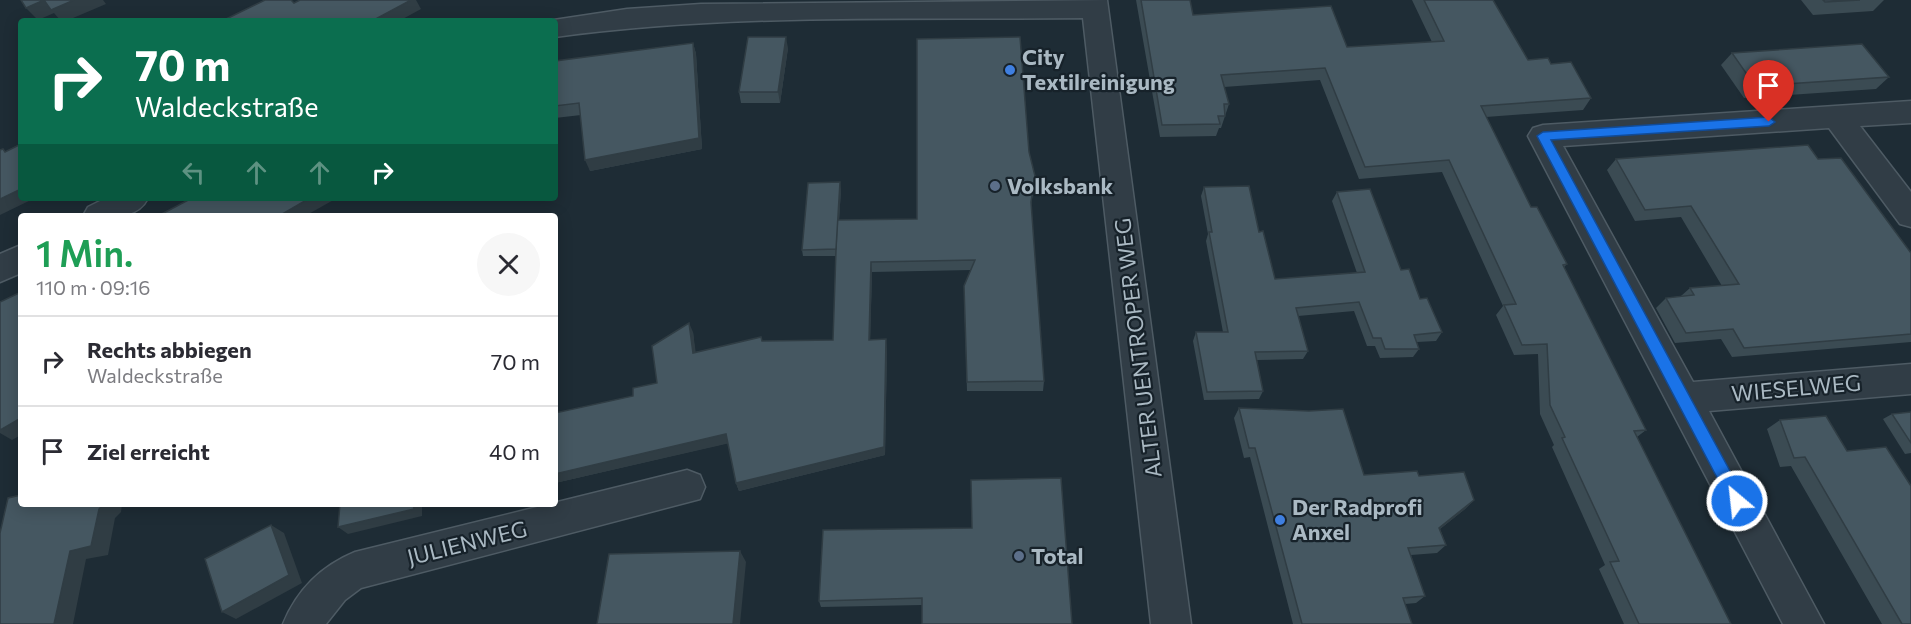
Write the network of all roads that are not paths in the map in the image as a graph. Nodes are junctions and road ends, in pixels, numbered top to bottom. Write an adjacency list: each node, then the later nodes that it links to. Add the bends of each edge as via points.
1 (1094, 4): 2 (street, via 701,13); 14 (street, ALTER UENTROPER WEG)
2 (558, 27)
3 (1911, 112): 4 (street)
4 (1836, 117): 7 (street); 11 (street, via 1543,136)
5 (127, 201): 6 (street)
6 (105, 213)
7 (1911, 215)
8 (18, 260): 9 (street)
9 (0, 269)
10 (1911, 379): 11 (street, WIESELWEG)
11 (1682, 398): 15 (street)
12 (687, 487): 13 (street, JULIENWEG, via 355,571 340,578 322,596)
13 (303, 624)
14 (1171, 624)
15 (1804, 624)

